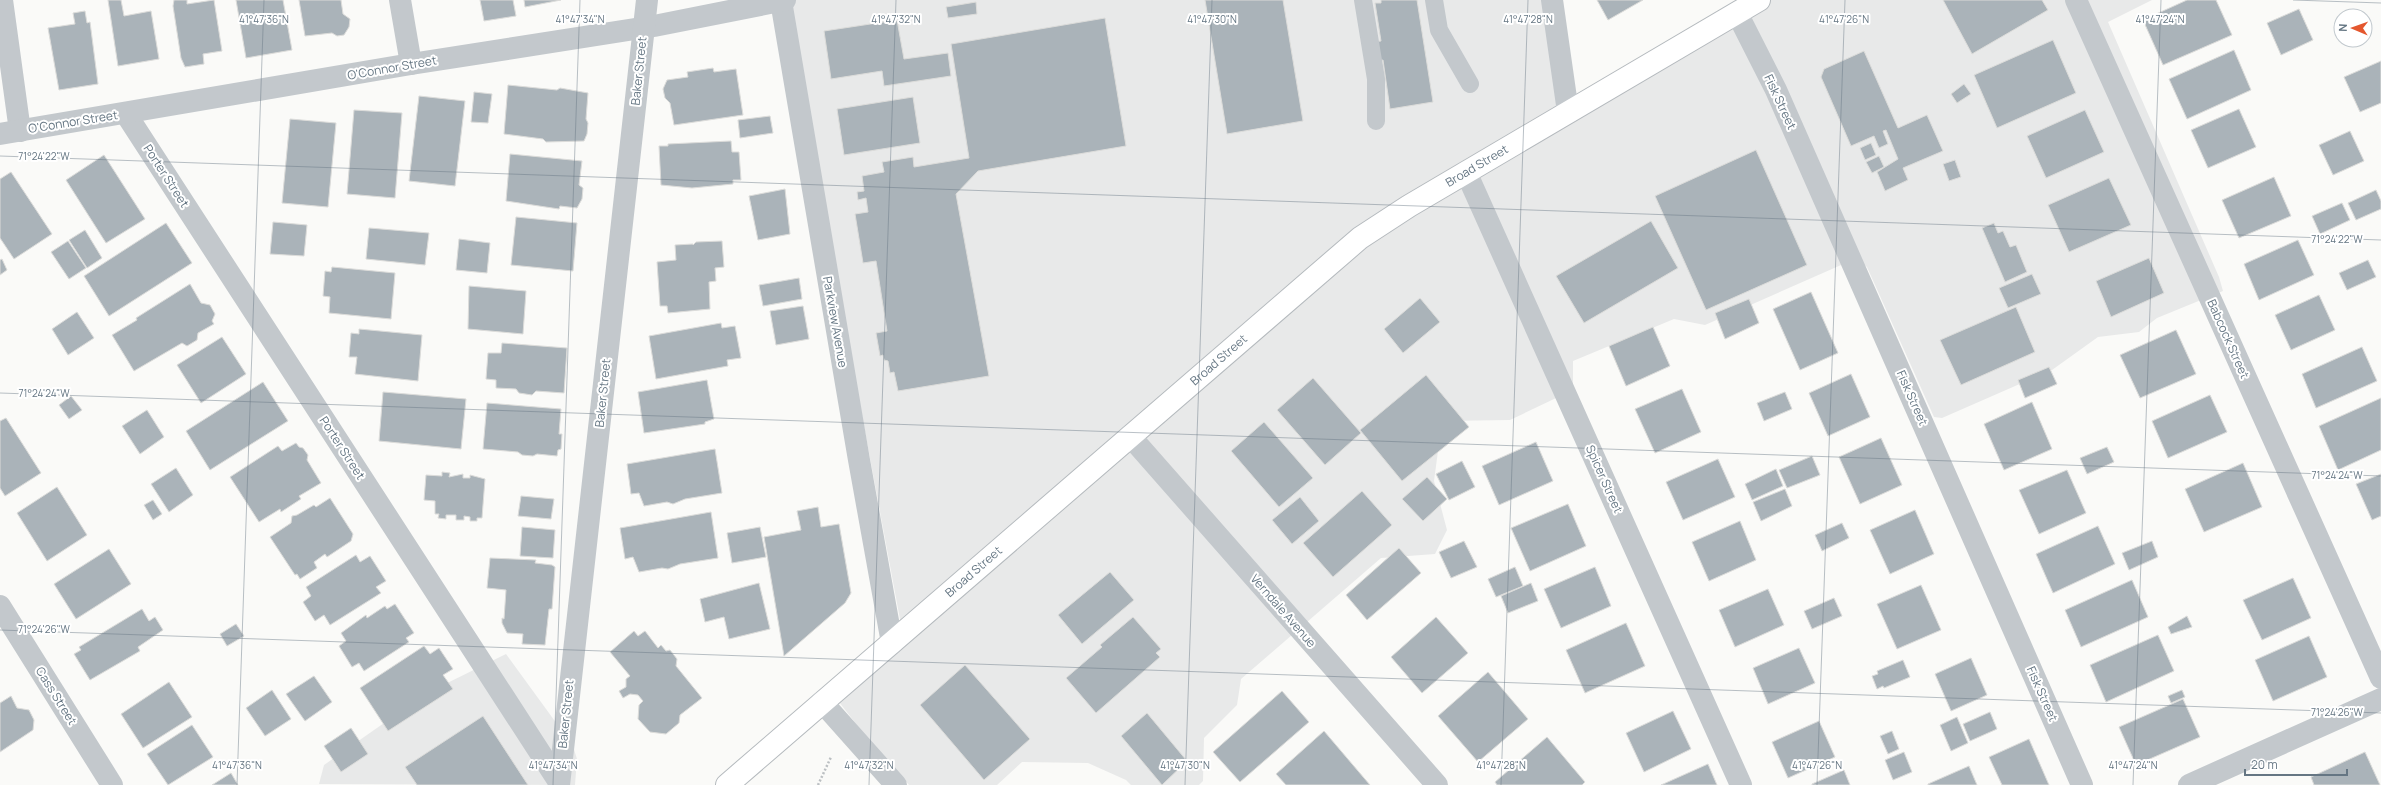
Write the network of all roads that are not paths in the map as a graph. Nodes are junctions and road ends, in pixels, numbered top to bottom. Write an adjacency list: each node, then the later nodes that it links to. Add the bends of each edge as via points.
1 (2, 0): 17 (street)
2 (400, 0): 12 (street)
3 (647, 0): 11 (street, Baker Street)
4 (783, 0): 11 (street, O'Connor Street); 21 (street, Parkview Avenue, via 857,452)
5 (1363, 0): 16 (lane, via 1376,79)
6 (1434, 0): 13 (lane, via 1439,30)
7 (1552, 0): 14 (street)
8 (1759, 0): 10 (main road, Broad Street)
9 (2076, 0): 22 (street, Babcock Street)
10 (1737, 13): 14 (main road, Broad Street); 31 (street, Fisk Street, via 1780,98)
11 (644, 27): 12 (street, O'Connor Street); 25 (street, Baker Street)
12 (411, 64): 15 (street, O'Connor Street)
13 (1470, 84)
14 (1568, 112): 18 (main road, Broad Street)
15 (126, 114): 17 (street, O'Connor Street); 25 (street, Porter Street)
16 (1376, 121)
17 (10, 133)
18 (1466, 172): 19 (main road, Broad Street, via 1360,238); 30 (street, Spicer Street)
19 (1130, 436): 21 (main road, Broad Street); 29 (street, Verndale Avenue)
20 (0, 606): 26 (street, Cass Street)
21 (892, 643): 24 (main road, Broad Street)
22 (2381, 678)
23 (2381, 699): 32 (street)
24 (822, 702): 27 (main road, Broad Street); 28 (street)
25 (559, 783)
26 (112, 785)
27 (726, 785)
28 (896, 785)
29 (1437, 785)
30 (1741, 785)
31 (2082, 785)
32 (2189, 785)

